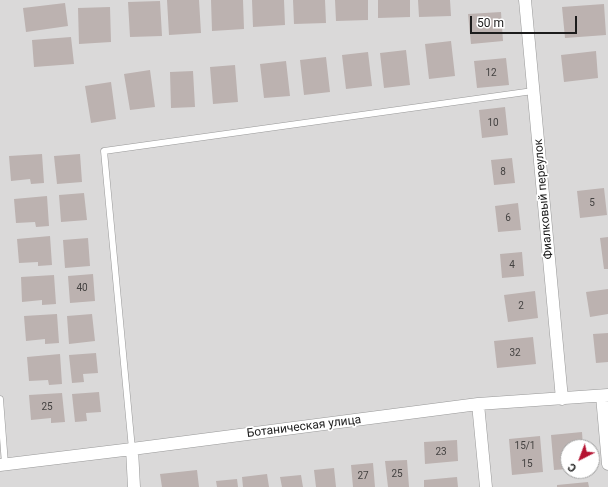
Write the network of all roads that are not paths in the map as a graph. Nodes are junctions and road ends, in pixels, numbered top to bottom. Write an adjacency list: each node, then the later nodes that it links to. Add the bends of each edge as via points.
1 (525, 0): 2 (street, Фиалковый переулок)
2 (533, 91): 5 (street, Фиалковый переулок); 7 (lane, via 104,151)
3 (605, 396): 5 (street, Ботаническая улица); 9 (street)
4 (0, 399): 8 (lane)
5 (562, 399): 6 (street, Ботаническая улица)
6 (478, 404): 7 (street, Ботаническая улица); 11 (street)
7 (132, 449): 8 (street, Ботаническая улица); 10 (street)
8 (3, 464)
9 (608, 464)
10 (134, 487)
11 (486, 487)

